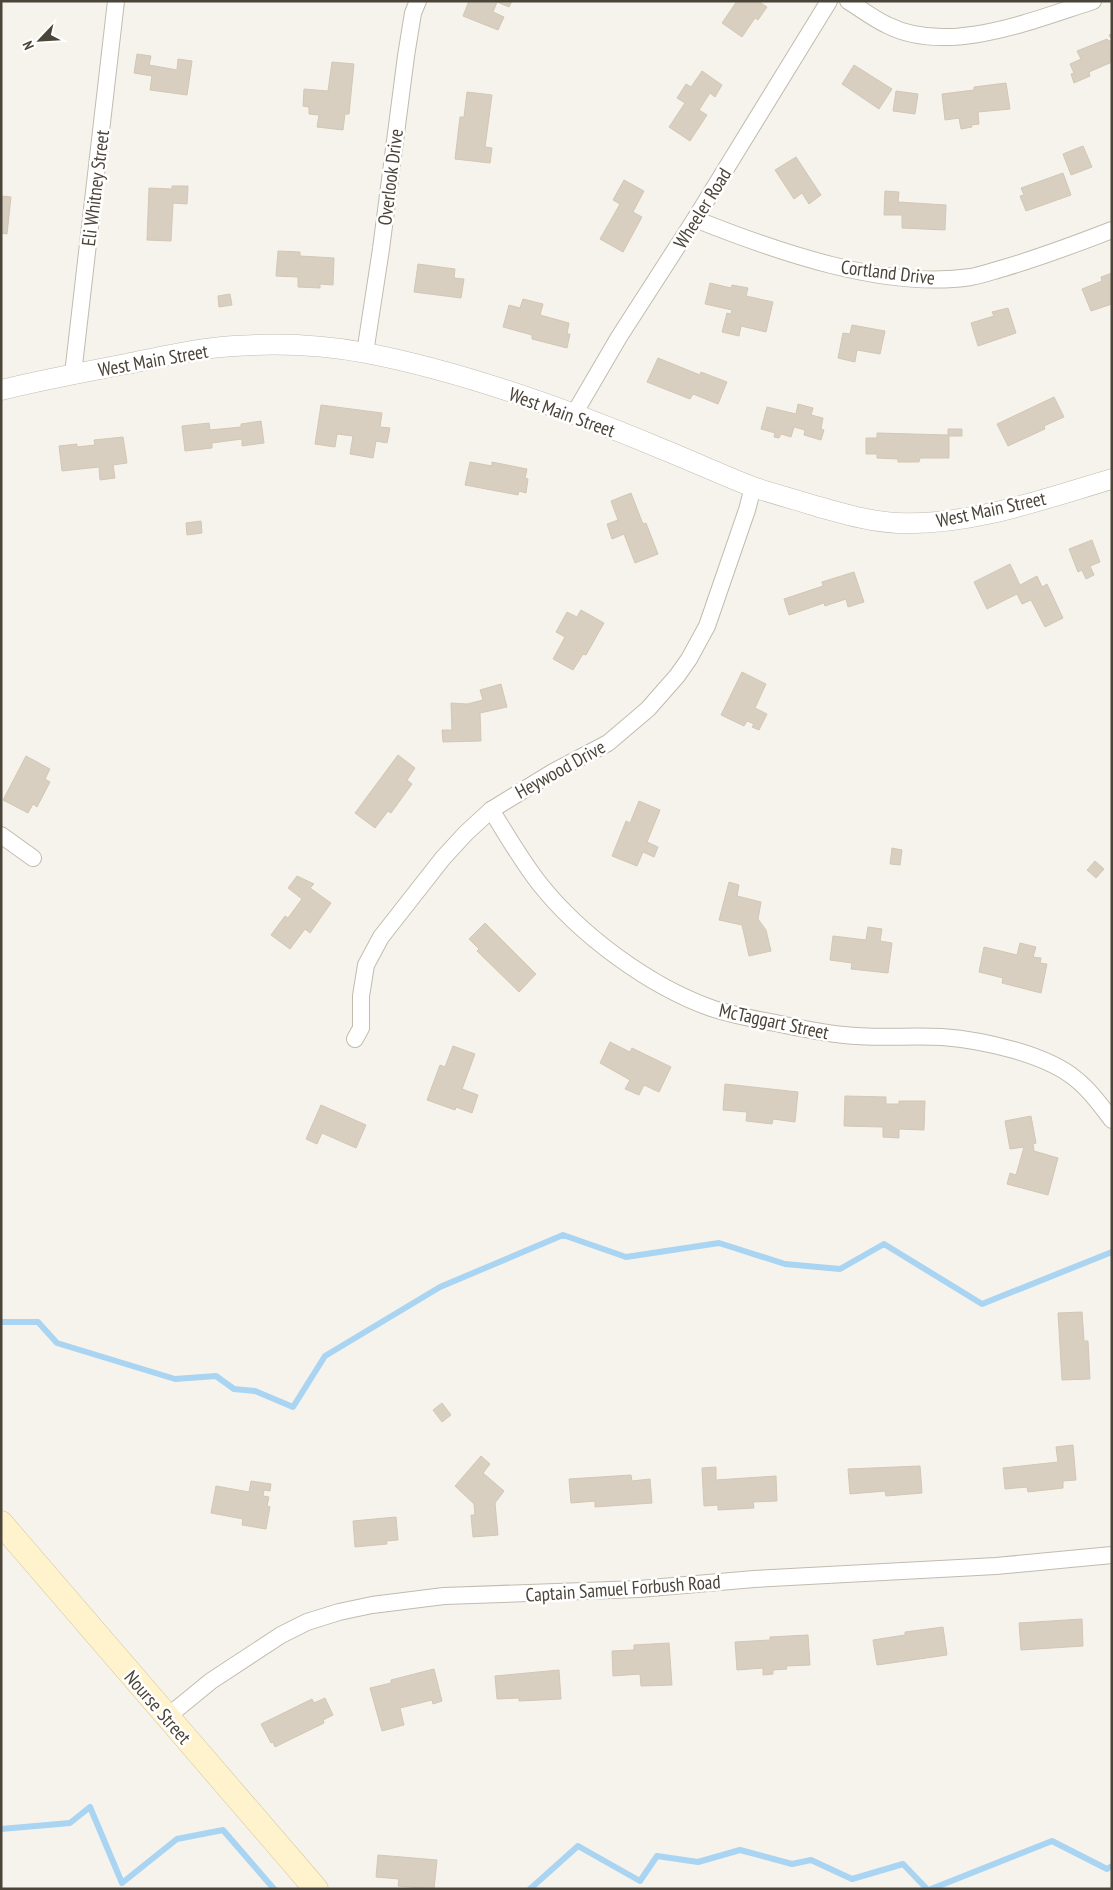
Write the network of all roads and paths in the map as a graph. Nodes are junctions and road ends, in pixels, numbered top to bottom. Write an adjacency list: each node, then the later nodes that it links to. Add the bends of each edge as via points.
1 (116, 1): 9 (street, Eli Whitney Street)
2 (418, 1): 8 (street, Overlook Drive, via 406,56)
3 (829, 1): 6 (street, Wheeler Road)
4 (848, 1): 5 (street, via 888,26 912,34 947,37 976,35 1010,27)
5 (1092, 1)
6 (695, 219): 7 (street, Cortland Drive, via 755,243 821,262 865,272 936,280 972,277 1034,259); 11 (street, Wheeler Road)
7 (1112, 230)
8 (365, 353): 9 (street, West Main Street, via 320,347 233,346); 11 (street, West Main Street, via 437,369)
9 (73, 374): 10 (street, West Main Street)
10 (1, 390)
11 (574, 414): 13 (street, West Main Street)
12 (1112, 478): 13 (street, West Main Street, via 966,518 901,523 858,518)
13 (754, 487): 14 (street, Heywood Drive, via 707,626 677,676 648,709 608,743)
14 (492, 810): 17 (street, Heywood Drive, via 443,858 381,937 366,965 361,996 361,1028); 18 (street, McTaggart Street, via 522,860 563,910 617,956 678,993 734,1015 811,1030 871,1038 943,1037 1032,1056 1062,1068 1078,1080)
15 (1, 835): 16 (street)
16 (33, 858)
17 (355, 1039)
18 (1112, 1120)
19 (1, 1523): 21 (main road, Nourse Street)
20 (1112, 1555): 21 (street, Captain Samuel Forbush Road, via 987,1567 599,1591 444,1596 372,1605 339,1612 282,1635 211,1681)
21 (167, 1717): 22 (main road, Nourse Street)
22 (316, 1889)

